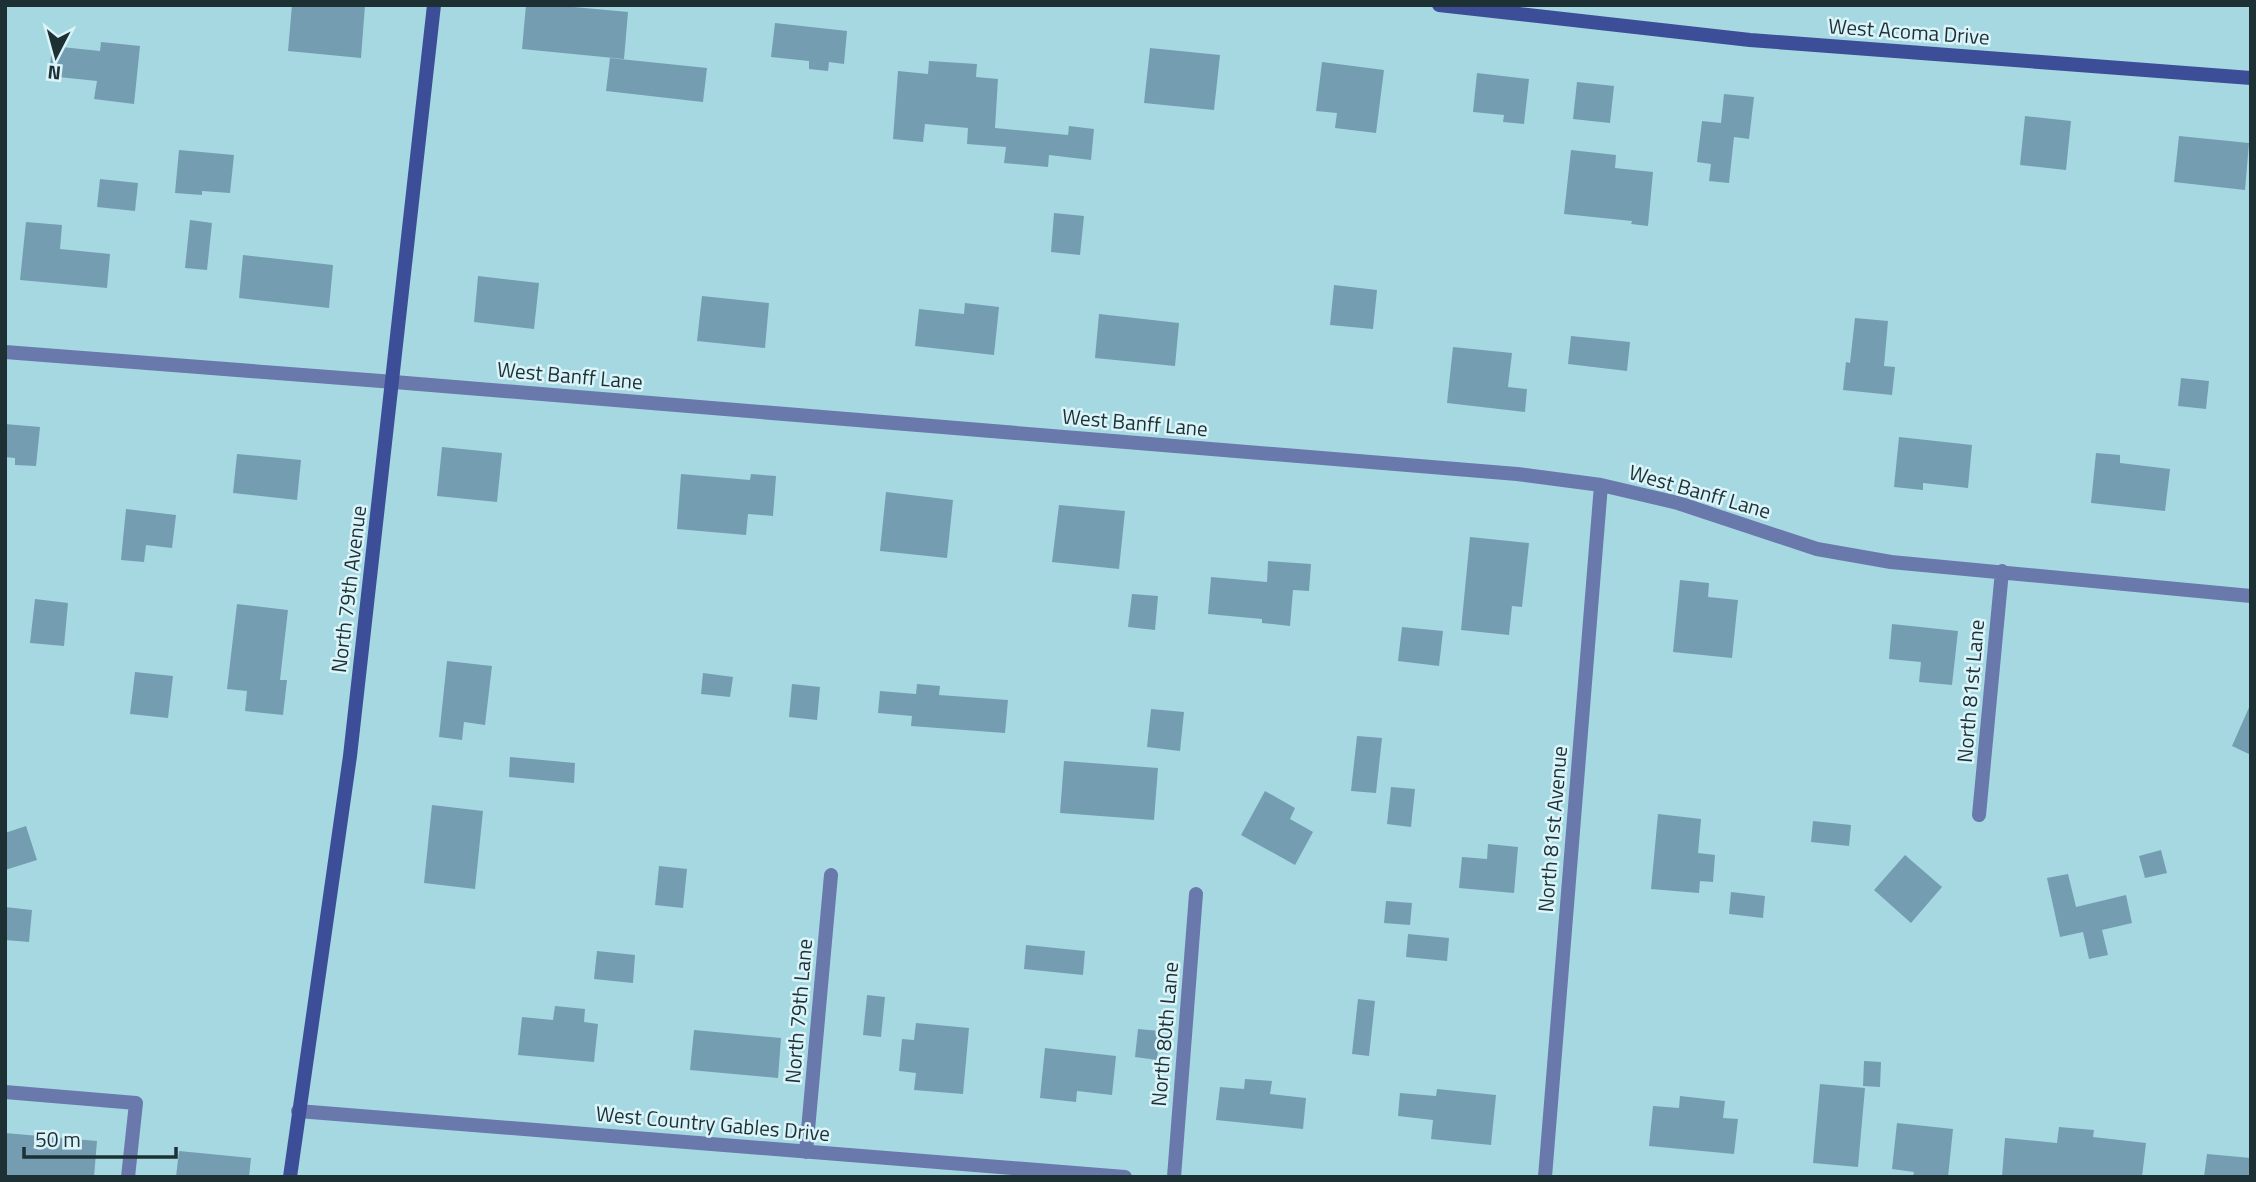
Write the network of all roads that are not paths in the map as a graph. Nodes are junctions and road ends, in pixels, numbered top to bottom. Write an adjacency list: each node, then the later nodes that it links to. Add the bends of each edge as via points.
1 (434, 5): 5 (street, North 79th Avenue)
2 (1439, 5): 3 (street, West Acoma Drive, via 1679,34)
3 (2251, 78)
4 (5, 352): 5 (street, West Banff Lane)
5 (394, 382): 6 (street, West Banff Lane, via 1517,474); 13 (street, North 79th Avenue, via 350,756)
6 (1601, 485): 7 (street, West Banff Lane, via 1678,503 1817,549 1891,562); 19 (street, North 81st Avenue)
7 (2002, 571): 8 (street, West Banff Lane); 9 (street, North 81st Lane)
8 (2251, 596)
9 (1979, 815)
10 (831, 875): 14 (street, North 79th Lane)
11 (1196, 894): 18 (street, North 80th Lane)
12 (5, 1092): 15 (street, via 136,1103)
13 (298, 1111): 14 (street, West Country Gables Drive); 16 (street, North 79th Avenue)
14 (806, 1152): 17 (street, West Country Gables Drive)
15 (128, 1177)
16 (290, 1177)
17 (1125, 1177)
18 (1174, 1177)
19 (1545, 1177)

